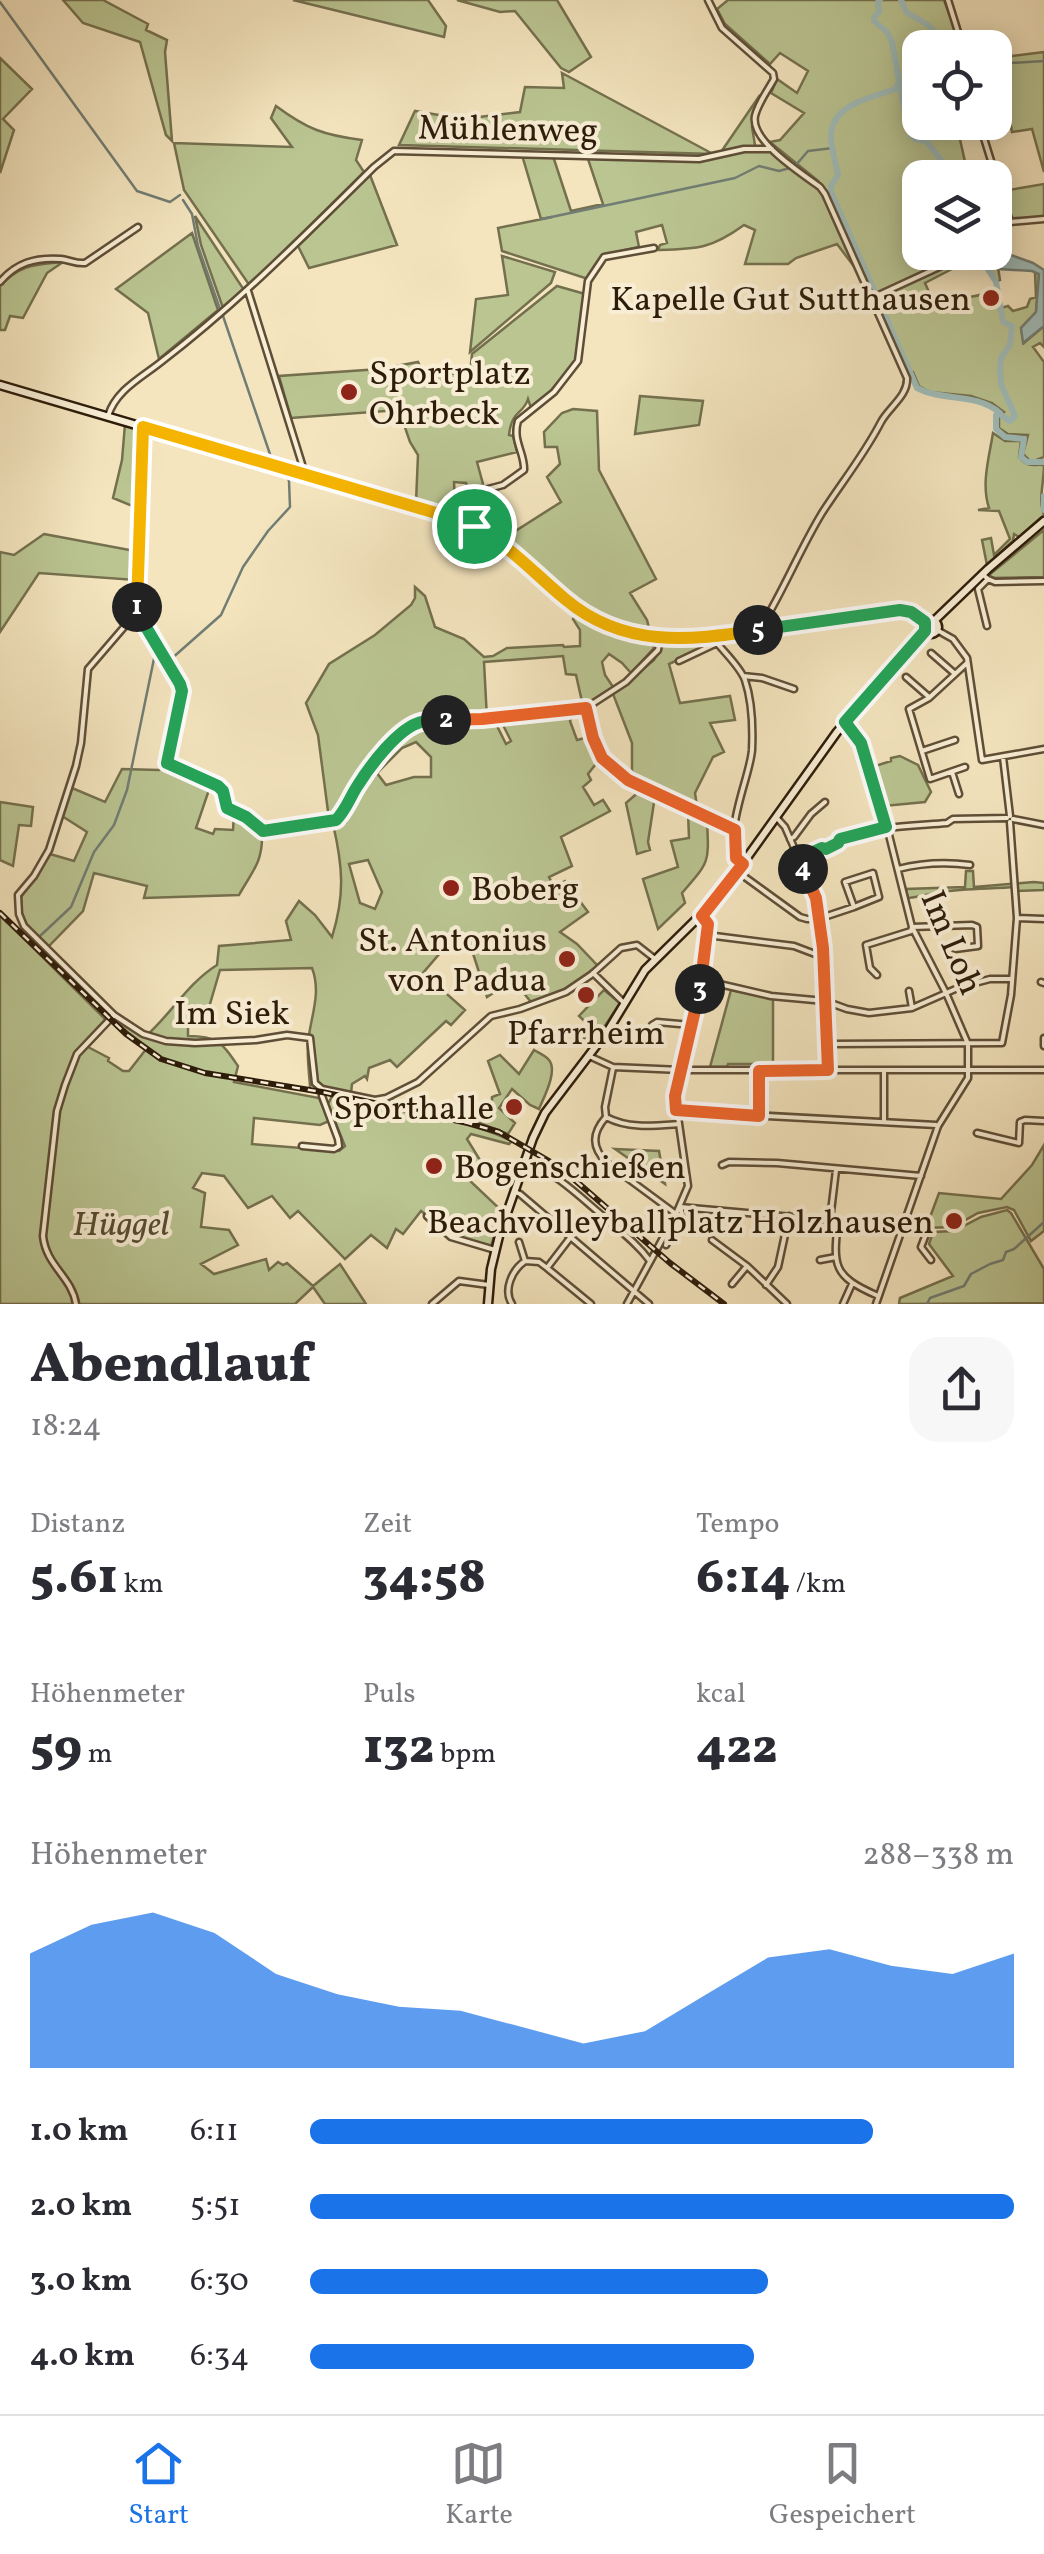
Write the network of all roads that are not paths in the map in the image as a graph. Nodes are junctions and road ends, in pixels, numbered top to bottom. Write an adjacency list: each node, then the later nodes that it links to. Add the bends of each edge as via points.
1 (708, 0): 4 (street, via 722,28 773,73 754,120)
2 (948, 0): 3 (street)
3 (958, 30)
4 (772, 148): 11 (street, Mühlenweg, via 699,159 394,151); 12 (street, via 825,194)
5 (1044, 220): 6 (street)
6 (1012, 222)
7 (138, 228): 10 (street, via 85,263 23,262)
8 (654, 248): 18 (street, via 604,257 595,268 578,361 518,421 524,470 477,492)
9 (932, 270): 12 (street)
10 (0, 282)
11 (248, 290): 14 (street, Mühlenweg, via 116,398); 16 (street)
12 (875, 296): 25 (street, via 908,384 812,532 768,615)
13 (0, 385): 14 (street)
14 (108, 416): 15 (street)
15 (143, 427): 16 (street); 21 (street)
16 (300, 472): 18 (street)
17 (1043, 522): 19 (street)
18 (474, 526): 28 (street, via 588,616)
19 (985, 577): 20 (street); 22 (street); 24 (street, via 978,589)
20 (1044, 581)
21 (137, 612): 38 (street, via 182,691 167,763 218,786 227,808 263,831 336,820 380,755 420,722); 80 (street, via 88,668 76,766 49,850 18,899 24,926)
22 (934, 620): 23 (street); 26 (street)
23 (925, 622): 25 (street, via 900,610); 27 (street)
24 (987, 626)
25 (768, 628): 29 (street)
26 (937, 630): 27 (street); 32 (street, via 953,639)
27 (925, 631): 39 (street)
28 (660, 638): 29 (street); 38 (street, via 638,671)
29 (715, 639): 31 (street); 34 (street)
30 (932, 653): 33 (street)
31 (679, 662)
32 (968, 663): 33 (street); 43 (street, via 982,760)
33 (954, 673): 37 (street)
34 (743, 676): 36 (street); 52 (street, via 752,751)
35 (906, 677): 37 (street)
36 (794, 689)
37 (930, 698): 42 (street, via 909,709)
38 (586, 708): 52 (street, via 602,758 615,769)
39 (845, 722): 48 (street); 51 (street, Im Loh, via 861,743)
40 (955, 740): 42 (street)
41 (1044, 750): 43 (street)
42 (921, 751): 45 (street, via 930,779)
43 (1003, 757): 49 (street)
44 (965, 767): 45 (street)
45 (952, 772): 46 (street)
46 (959, 794)
47 (825, 802): 53 (street)
48 (776, 817): 53 (street); 55 (street)
49 (1010, 819): 50 (street); 51 (street); 62 (street)
50 (1044, 825)
51 (886, 827): 54 (street); 57 (street, Im Loh)
52 (735, 830): 55 (street, via 736,858)
53 (790, 839): 54 (street)
54 (798, 859): 63 (street)
55 (743, 864): 58 (street)
56 (970, 865): 57 (street)
57 (898, 869): 66 (street, Im Loh)
58 (738, 872): 61 (street); 63 (street, via 800,917)
59 (854, 907): 59 (street, via 845,882 873,874 879,898); 63 (street)
60 (934, 913): 65 (street)
61 (702, 916): 67 (street); 70 (street)
62 (1017, 918): 64 (street); 73 (street)
63 (818, 919): 69 (street)
64 (1044, 919)
65 (934, 926): 66 (street); 68 (street, via 978,927 978,946)
66 (912, 928): 72 (street, via 866,945); 76 (street, Im Loh)
67 (707, 935): 69 (street, via 794,946); 74 (street)
68 (955, 950)
69 (823, 957): 77 (street)
70 (655, 959): 71 (street, via 635,944 620,948); 78 (street)
71 (594, 973): 78 (street); 95 (street, via 566,992 491,1016 420,1080 386,1098)
72 (877, 976)
73 (1012, 979): 76 (street); 85 (street, via 1002,1043)
74 (702, 980): 77 (street); 82 (street)
75 (909, 991): 79 (street)
76 (946, 993): 79 (street); 85 (street, Im Loh)
77 (825, 1001): 79 (street, via 869,1013); 84 (street)
78 (624, 1003): 87 (street)
79 (912, 1008)
80 (114, 1015): 95 (street, Im Siek, via 166,1041 310,1038); 135 (street, via 77,1054 57,1111 44,1248)
81 (652, 1025): 82 (street)
82 (691, 1025): 89 (street)
83 (1044, 1038): 86 (street)
84 (828, 1044): 85 (street); 90 (street)
85 (968, 1044): 92 (street, Im Loh)
86 (1044, 1046)
87 (589, 1056): 88 (street); 105 (street, via 546,1113)
88 (613, 1067): 89 (street); 98 (street)
89 (681, 1070): 94 (street); 96 (street)
90 (828, 1070): 91 (street); 94 (street)
91 (884, 1070): 92 (street); 100 (street)
92 (968, 1070): 93 (street); 102 (street)
93 (1044, 1070)
94 (759, 1071): 97 (street)
95 (322, 1089): 104 (street, via 338,1146)
96 (676, 1110): 97 (street); 101 (street)
97 (759, 1116): 100 (street)
98 (606, 1117): 101 (street, via 632,1126); 111 (street, via 594,1138 598,1154)
99 (1044, 1121): 103 (street, via 1020,1122 1019,1142)
100 (884, 1122): 102 (street)
101 (678, 1124): 110 (street, via 688,1180)
102 (938, 1126): 108 (street)
103 (977, 1134)
104 (302, 1146)
105 (525, 1160): 109 (street); 126 (street, via 563,1183)
106 (722, 1165): 107 (street)
107 (836, 1169): 108 (street); 114 (street)
108 (921, 1176): 116 (street)
109 (514, 1192): 117 (street); 121 (street)
110 (680, 1206): 111 (street); 113 (street); 120 (street)
111 (676, 1214): 126 (street)
112 (426, 1216): 121 (street, via 451,1237)
113 (790, 1216): 114 (street); 132 (street, via 778,1266)
114 (830, 1220): 115 (street)
115 (838, 1221): 116 (street); 122 (street)
116 (904, 1226): 125 (street, via 928,1229 921,1247); 134 (street)
117 (571, 1237): 128 (street); 133 (street)
118 (712, 1240): 127 (street)
119 (519, 1242): 123 (street)
120 (666, 1245)
121 (495, 1250): 131 (street)
122 (836, 1257): 124 (street); 130 (street)
123 (525, 1260): 128 (street); 138 (street, via 508,1289)
124 (820, 1260)
125 (931, 1260)
126 (650, 1261): 133 (street)
127 (747, 1266): 129 (street); 132 (street)
128 (546, 1268): 139 (street)
129 (732, 1284)
130 (852, 1284): 134 (street); 143 (street)
131 (489, 1285): 136 (street, via 459,1281); 137 (street)
132 (766, 1285): 142 (street)
133 (634, 1290): 140 (street); 141 (street)
134 (878, 1295): 144 (street)
135 (76, 1304)
136 (432, 1304)
137 (488, 1304)
138 (512, 1304)
139 (591, 1304)
140 (626, 1304)
141 (649, 1304)
142 (787, 1304)
143 (843, 1304)
144 (876, 1304)

